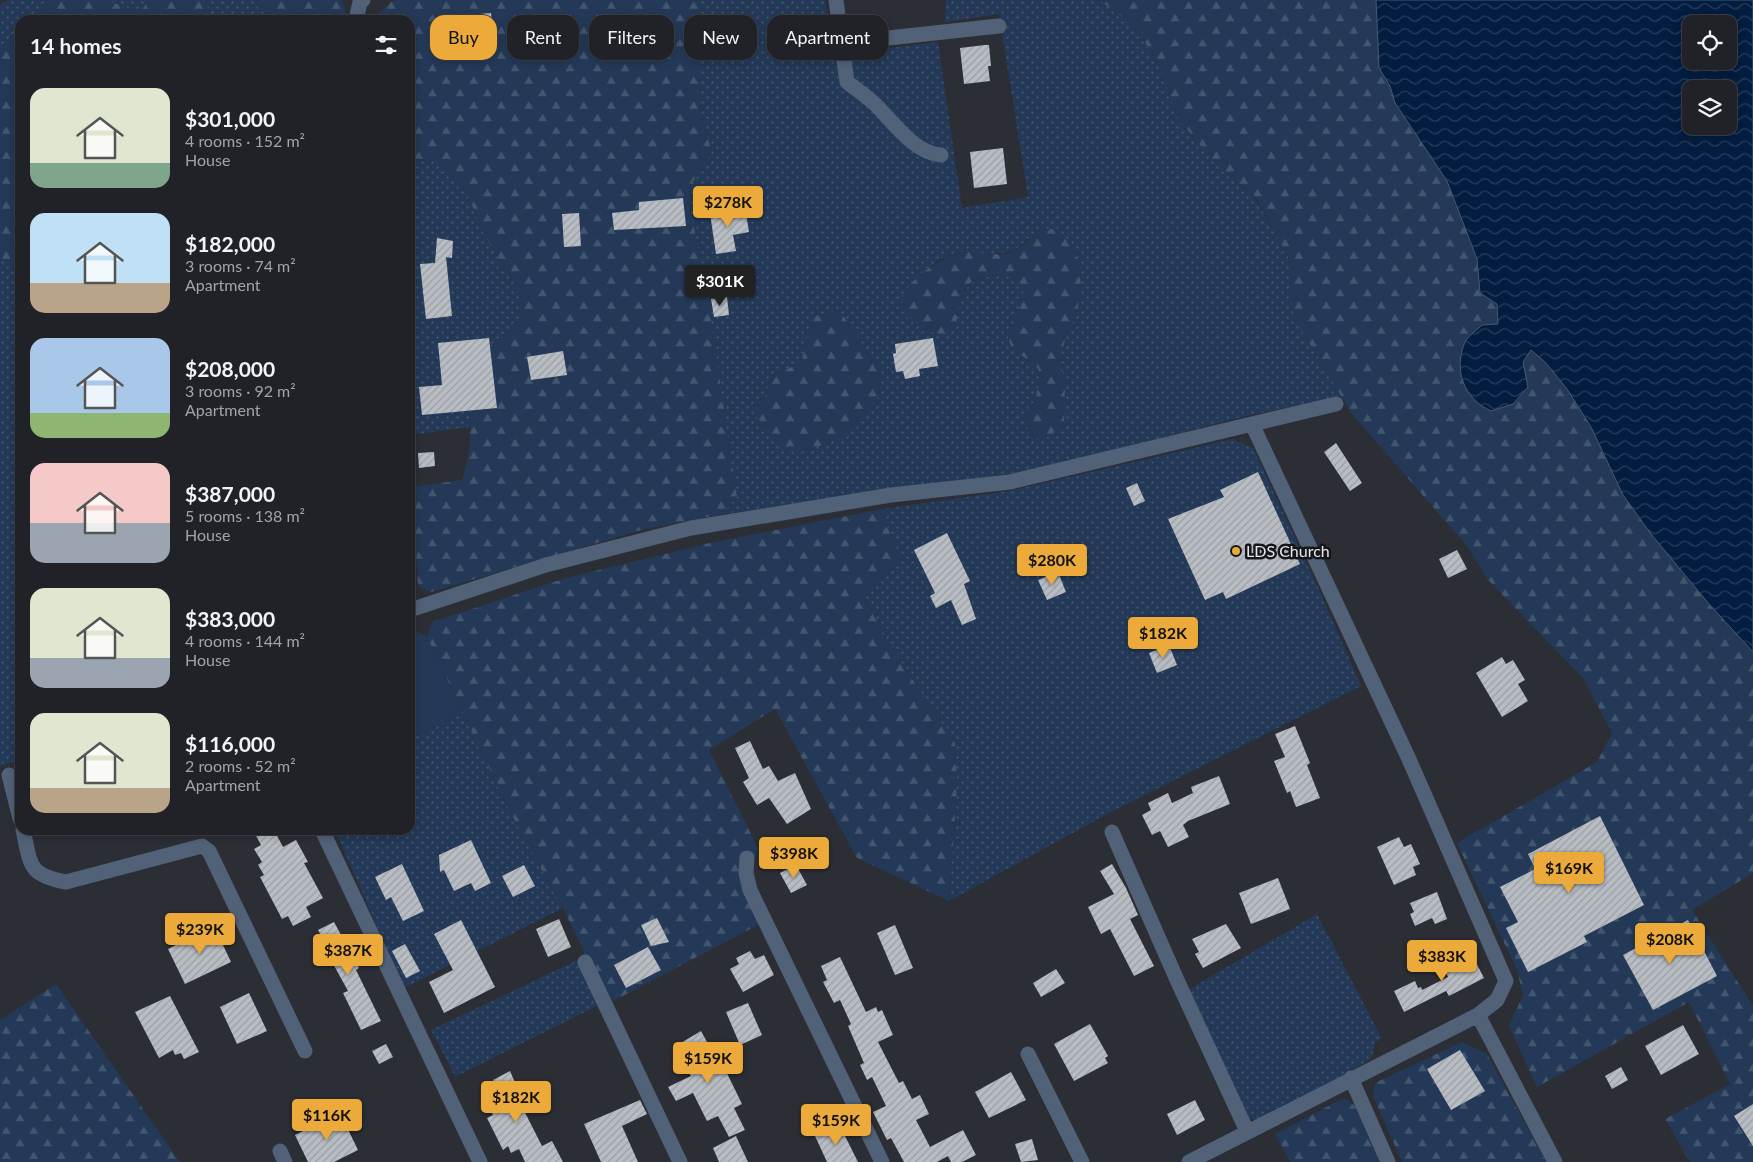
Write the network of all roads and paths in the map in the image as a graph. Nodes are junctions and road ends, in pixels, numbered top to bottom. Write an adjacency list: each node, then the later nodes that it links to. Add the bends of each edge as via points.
1 (350, 0): 4 (street)
2 (363, 0): 5 (street)
3 (836, 0): 6 (street)
4 (355, 15)
5 (357, 15)
6 (838, 15)
7 (1000, 26): 8 (street)
8 (888, 38)
9 (844, 60): 10 (street, via 847,82 873,102 904,135 932,154)
10 (941, 155)
11 (1336, 404): 12 (street)
12 (1252, 424): 13 (street, via 1010,482 891,495 692,528 546,565); 21 (street, via 1408,757 1506,981 1497,1000)
13 (415, 608)
14 (10, 775): 15 (street)
15 (15, 797)
16 (1112, 832): 25 (street)
17 (24, 835): 22 (street, via 37,873 66,882 202,846 209,851)
18 (324, 835): 26 (street)
19 (747, 858): 28 (street, via 750,890)
20 (585, 962): 27 (street)
21 (1478, 1015): 24 (street); 32 (street)
22 (305, 1052)
23 (1028, 1054): 29 (street)
24 (1351, 1078): 25 (street); 31 (street)
25 (1247, 1131): 30 (street)
26 (480, 1162)
27 (680, 1162)
28 (882, 1162)
29 (1082, 1162)
30 (1189, 1162)
31 (1388, 1162)
32 (1555, 1162)

